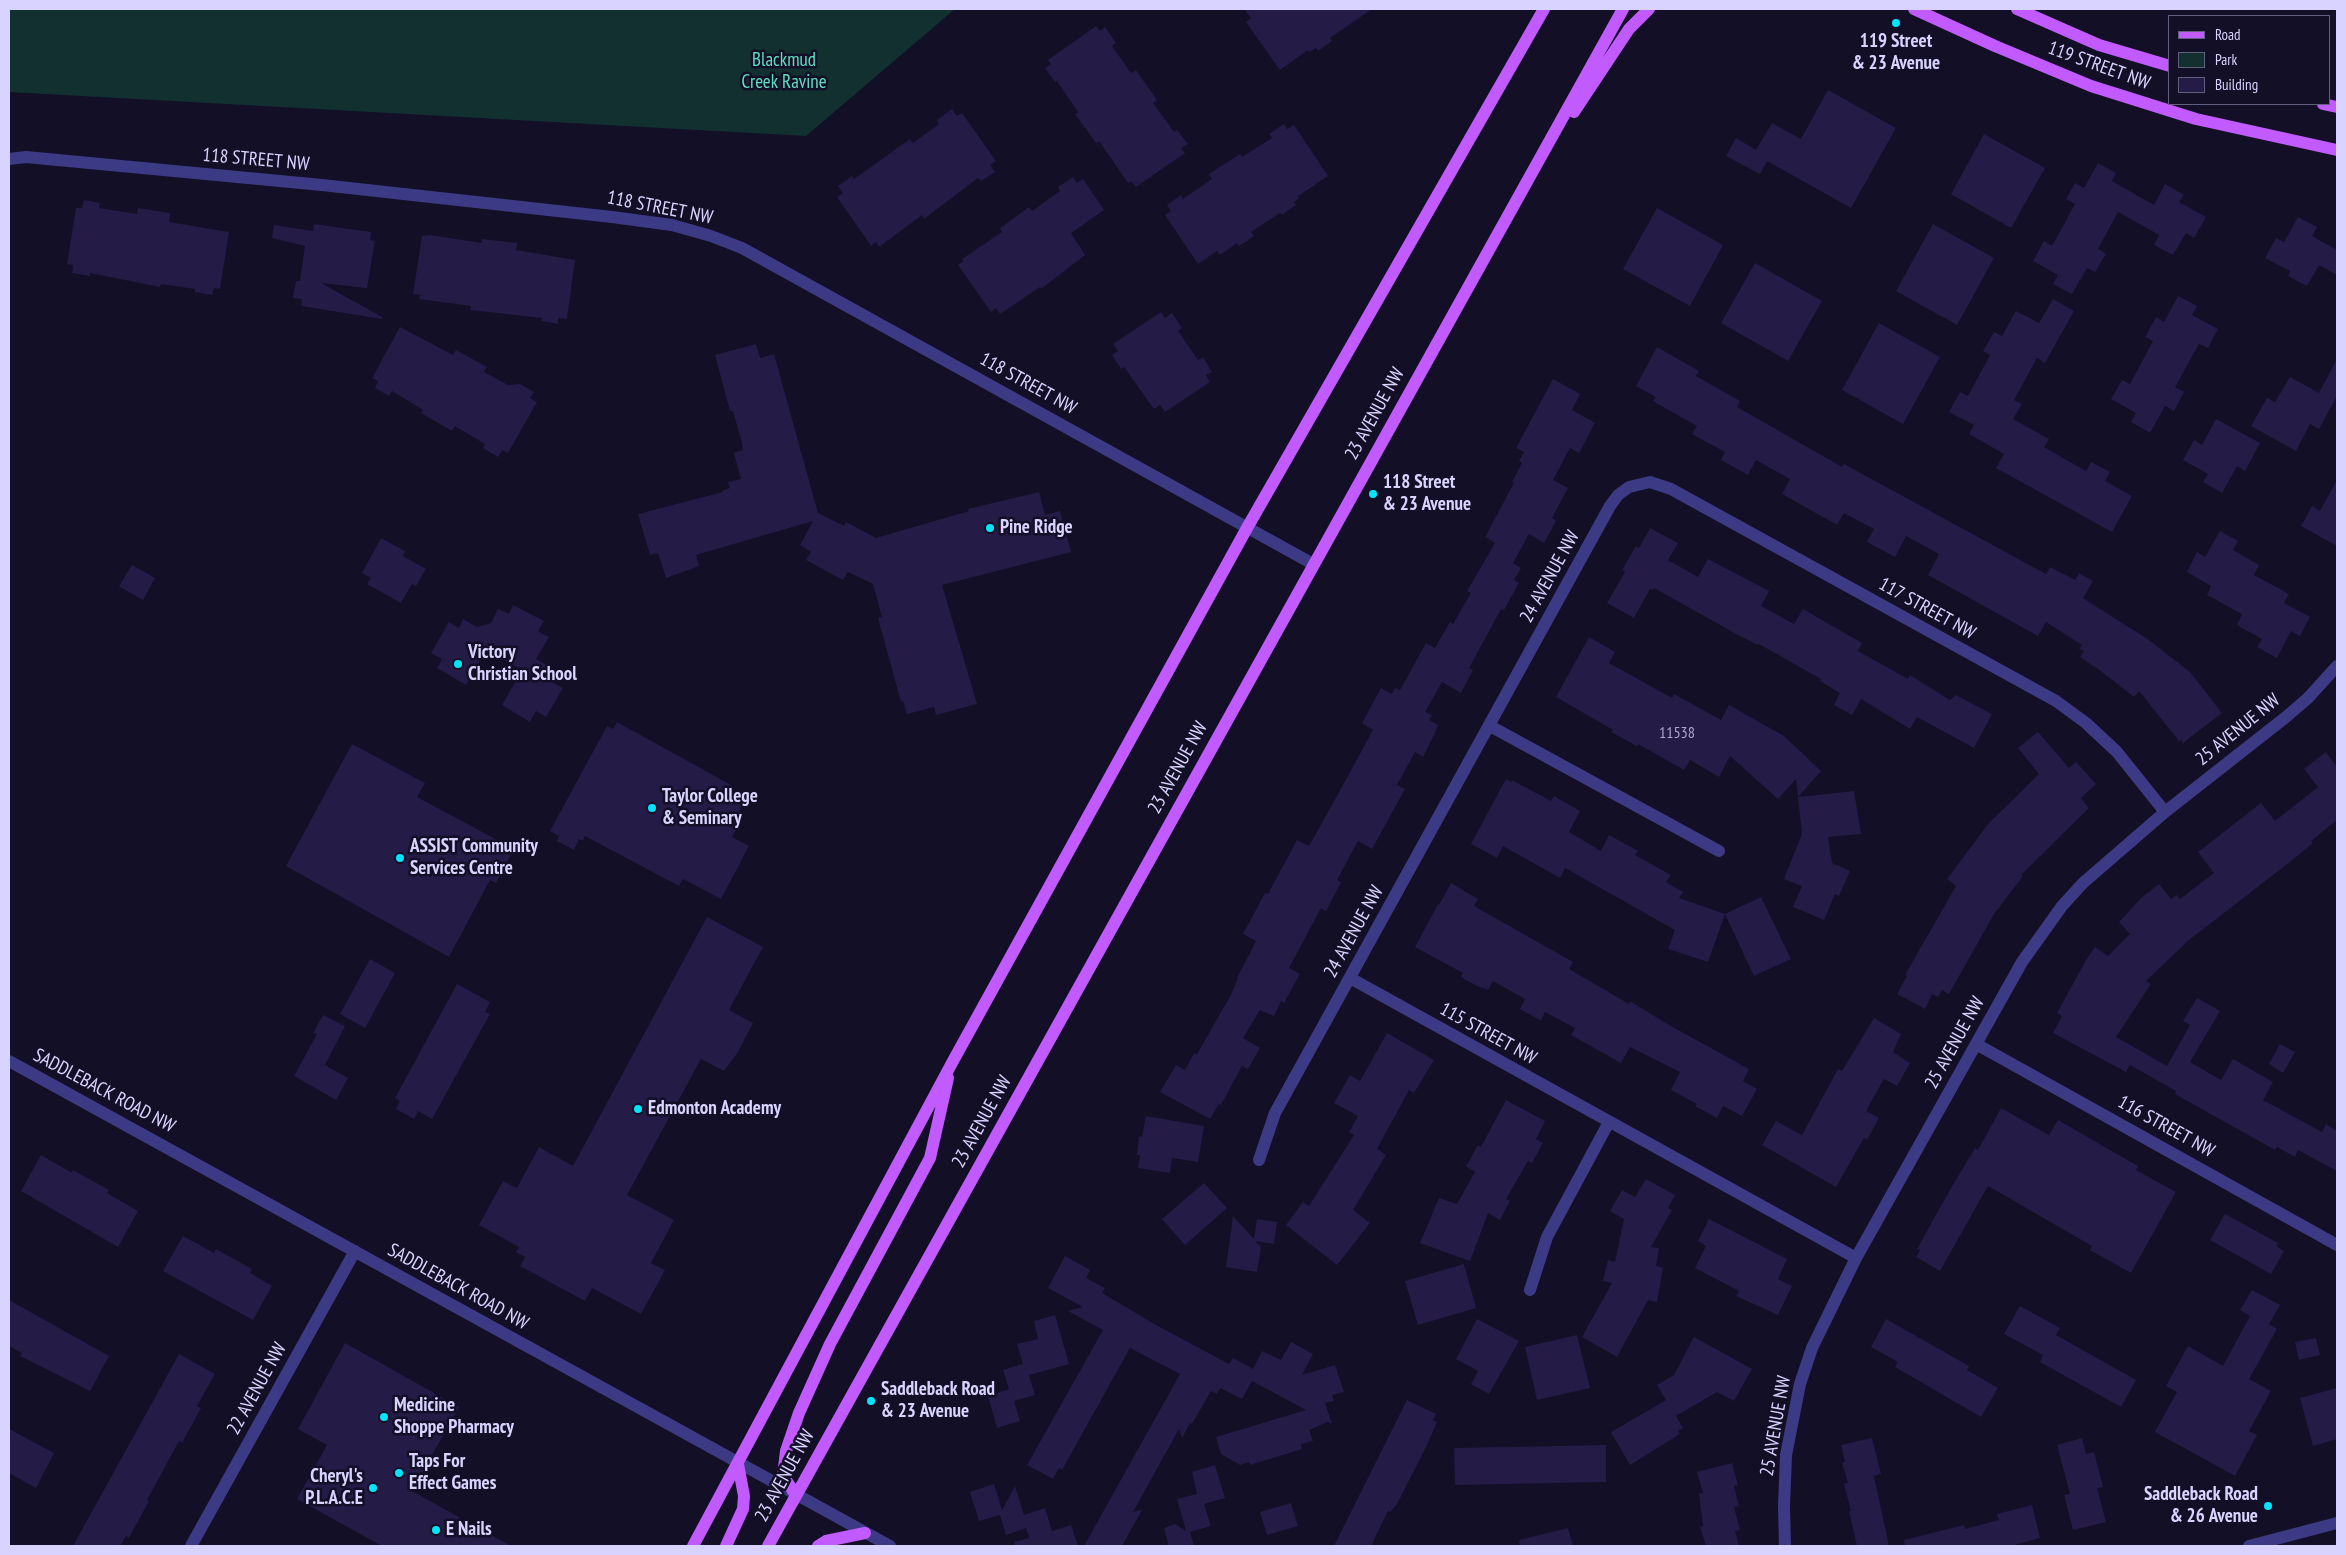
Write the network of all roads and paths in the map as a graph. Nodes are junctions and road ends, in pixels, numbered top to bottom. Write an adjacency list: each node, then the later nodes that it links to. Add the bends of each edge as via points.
1 (1544, 9): 11 (main road)
2 (1623, 9): 9 (main road, 23 AVENUE NW)
3 (1649, 9): 9 (main road, via 1629,28)
4 (1914, 9): 7 (main road, 119 STREET NW, via 2091,86 2196,119)
5 (2017, 9): 6 (main road, 119 STREET NW, via 2099,45)
6 (2168, 65)
7 (2337, 150)
8 (9, 159): 11 (street, 118 STREET NW, via 380,191 672,225 711,236 742,248 812,286)
9 (1518, 197): 12 (main road, 23 AVENUE NW)
10 (1640, 483): 14 (street, 24 AVENUE NW, via 1618,495 1610,506); 15 (street, 117 STREET NW, via 1671,489 2056,701 2112,747)
11 (1247, 528): 12 (street, 118 STREET NW); 20 (main road)
12 (1313, 564): 28 (main road, 23 AVENUE NW)
13 (2337, 666): 15 (street, 25 AVENUE NW, via 2286,717)
14 (1490, 726): 16 (street); 17 (street, 24 AVENUE NW)
15 (2165, 812): 18 (street, 25 AVENUE NW, via 2062,906 2022,962)
16 (1719, 851)
17 (1350, 978): 21 (street, 115 STREET NW); 22 (street, 24 AVENUE NW, via 1270,1121)
18 (1976, 1044): 23 (street, 116 STREET NW); 25 (street, 25 AVENUE NW)
19 (9, 1061): 24 (street, SADDLEBACK ROAD NW)
20 (952, 1061): 27 (main road); 28 (main road, via 930,1158 830,1344 800,1413 783,1476)
21 (1609, 1122): 25 (street, 115 STREET NW); 26 (street, via 1547,1237)
22 (1259, 1160)
23 (2337, 1244)
24 (355, 1251): 27 (street, SADDLEBACK ROAD NW); 31 (street, 22 AVENUE NW)
25 (1856, 1258): 37 (street, 25 AVENUE NW, via 1827,1314 1800,1384 1786,1455)
26 (1530, 1290)
27 (738, 1464): 28 (street, SADDLEBACK ROAD NW); 32 (main road); 33 (main road, via 743,1509)
28 (796, 1495): 30 (street, SADDLEBACK ROAD NW); 34 (main road, 23 AVENUE NW)
29 (2337, 1523): 38 (street)
30 (864, 1533): 35 (main road, via 826,1541); 36 (street, SADDLEBACK ROAD NW)
31 (192, 1546)
32 (693, 1546)
33 (726, 1546)
34 (768, 1546)
35 (818, 1546)
36 (890, 1546)
37 (1785, 1546)
38 (2249, 1546)

